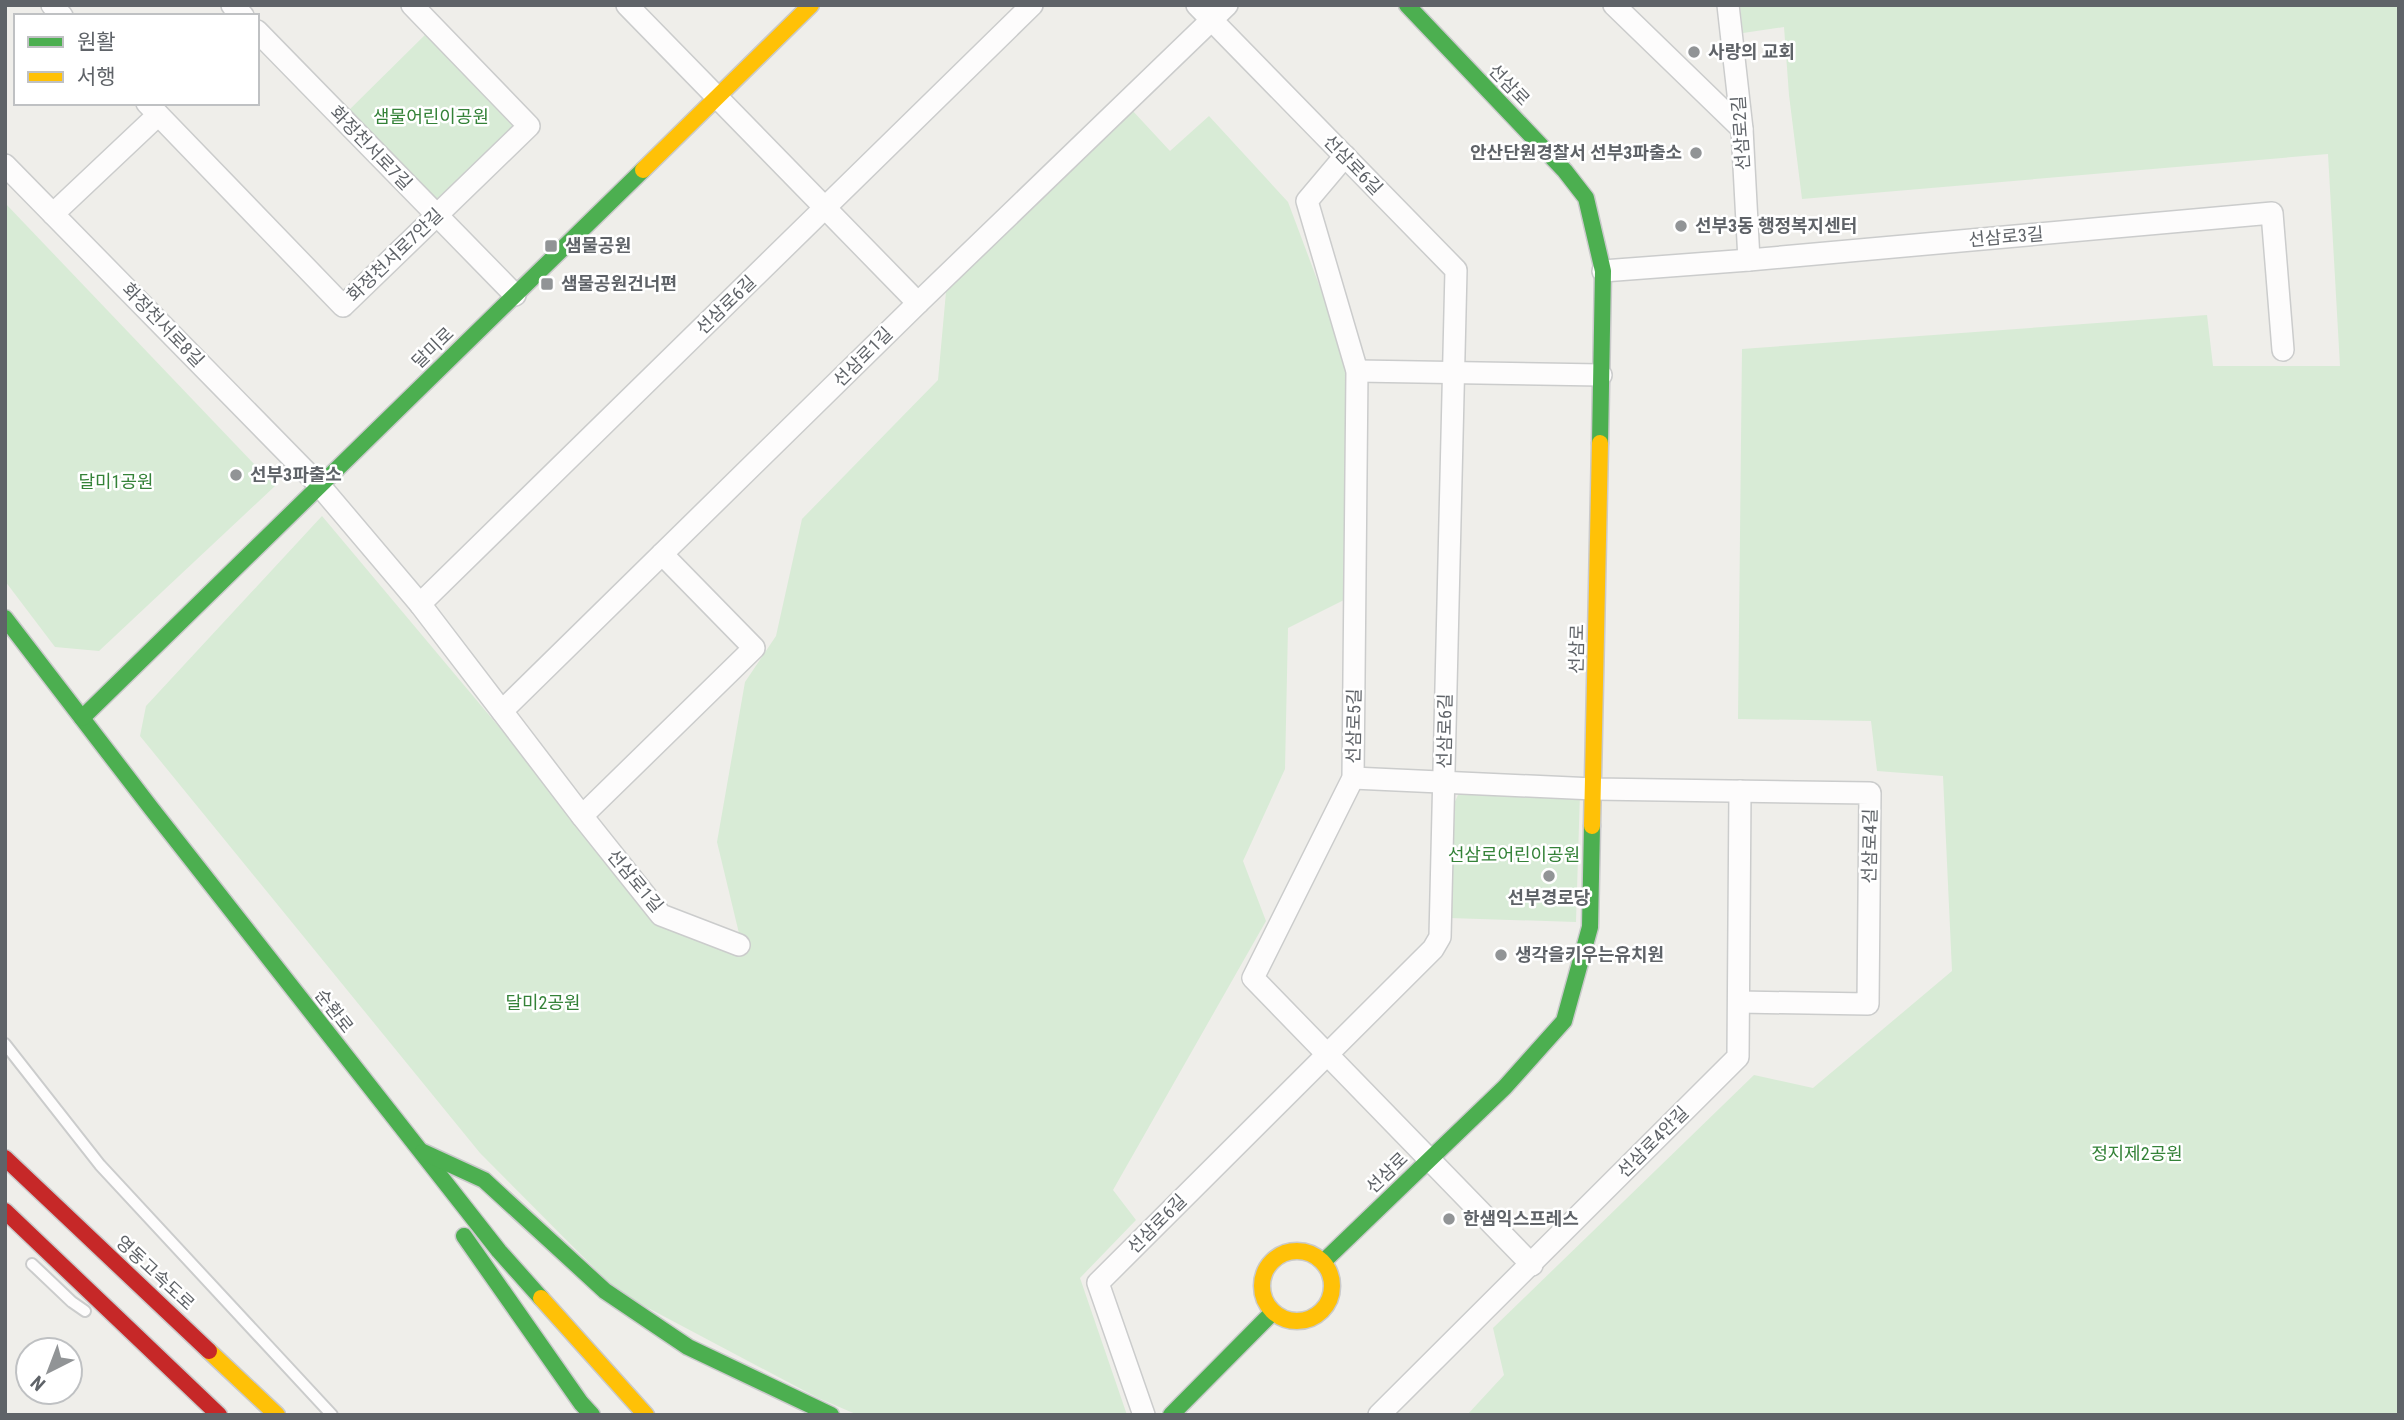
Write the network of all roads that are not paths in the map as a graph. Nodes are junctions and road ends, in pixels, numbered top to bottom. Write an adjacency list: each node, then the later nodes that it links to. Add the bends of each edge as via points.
1 (412, 5): 17 (street, 화정천서로7안길, via 528,125)
2 (627, 5): 10 (street)
3 (811, 5): 10 (main road, 달미로)
4 (1032, 5): 15 (street, 선삼로6길)
5 (1407, 5): 19 (main road, 선삼로, via 1586,198)
6 (1614, 5): 12 (street)
7 (1728, 5): 12 (street, 선삼로2길)
8 (1212, 10): 13 (street, 선삼로6길); 21 (street, 선삼로1길)
9 (259, 33): 17 (street, 화정천서로7길)
10 (717, 97): 15 (street); 20 (main road, 달미로)
11 (153, 109): 16 (street); 17 (street, 화정천서로7안길, via 343,306)
12 (1742, 129): 18 (street, 선삼로2길)
13 (1345, 156): 23 (street, 선삼로5길, via 1307,201); 24 (street, 선삼로6길, via 1457,270)
14 (5, 165): 16 (street, 화정천서로8길)
15 (825, 208): 21 (street); 28 (street, 선삼로6길)
16 (53, 214): 26 (street, 화정천서로8길)
17 (437, 215): 20 (street, 화정천서로7길)
18 (1749, 260): 19 (street, 선삼로3길); 22 (street, 선삼로3길, via 2272,213)
19 (1603, 271): 25 (main road, 선삼로)
20 (514, 295): 26 (main road, 달미로)
21 (918, 303): 27 (street, 선삼로1길)
22 (2283, 350)
23 (1357, 371): 24 (street); 32 (street, 선삼로5길)
24 (1454, 372): 25 (street); 33 (street, 선삼로6길)
25 (1601, 375): 34 (main road, 선삼로)
26 (320, 486): 28 (street, 화정천서로8길); 31 (main road, 달미로)
27 (662, 554): 30 (street, 선삼로1길); 36 (street, via 754,648)
28 (420, 604): 30 (street, 선삼로1길)
29 (5, 618): 31 (main road, 순환로)
30 (502, 711): 36 (street, 선삼로1길)
31 (82, 718): 41 (main road, 순환로)
32 (1353, 778): 33 (street, 선삼로4길); 40 (street, 선삼로5길, via 1253,978)
33 (1444, 781): 34 (street, 선삼로4길); 40 (street, 선삼로6길, via 1440,937)
34 (1594, 789): 35 (street, 선삼로4길); 43 (main road, 선삼로, via 1590,927 1564,1021 1505,1087)
35 (1740, 791): 38 (street, 선삼로4안길); 38 (street, 선삼로4길, via 1870,793 1868,1004)
36 (582, 816): 37 (street, 선삼로1길, via 661,915)
37 (738, 945)
38 (1740, 1002): 47 (street, 선삼로4안길, via 1738,1057)
39 (5, 1044): 54 (lane, via 100,1165)
40 (1326, 1056): 43 (street, 선삼로5길); 58 (street, 선삼로6길, via 1098,1283)
41 (418, 1150): 55 (main road, via 429,1185); 56 (main road, 순환로, via 499,1251); 57 (main road, via 484,1180 605,1291 688,1346)
42 (5, 1158): 53 (main road, 영동고속도로)
43 (1429, 1160): 46 (main road, 선삼로); 47 (street, 선삼로5길)
44 (5, 1211): 51 (main road)
45 (24, 1256): 49 (lane)
46 (1323, 1262): 48 (main road, via 1330,1272 1332,1296 1318,1315 1295,1321); 48 (main road, via 1314,1254 1292,1250 1272,1260 1262,1280 1262,1292)
47 (1532, 1265): 60 (street, 선삼로4안길)
48 (1273, 1312): 59 (main road)
49 (94, 1317)
50 (106, 1325): 51 (lane)
51 (174, 1371): 52 (main road)
52 (219, 1415)
53 (278, 1415)
54 (332, 1415)
55 (592, 1415)
56 (646, 1415)
57 (831, 1415)
58 (1144, 1415)
59 (1171, 1415)
60 (1379, 1415)

